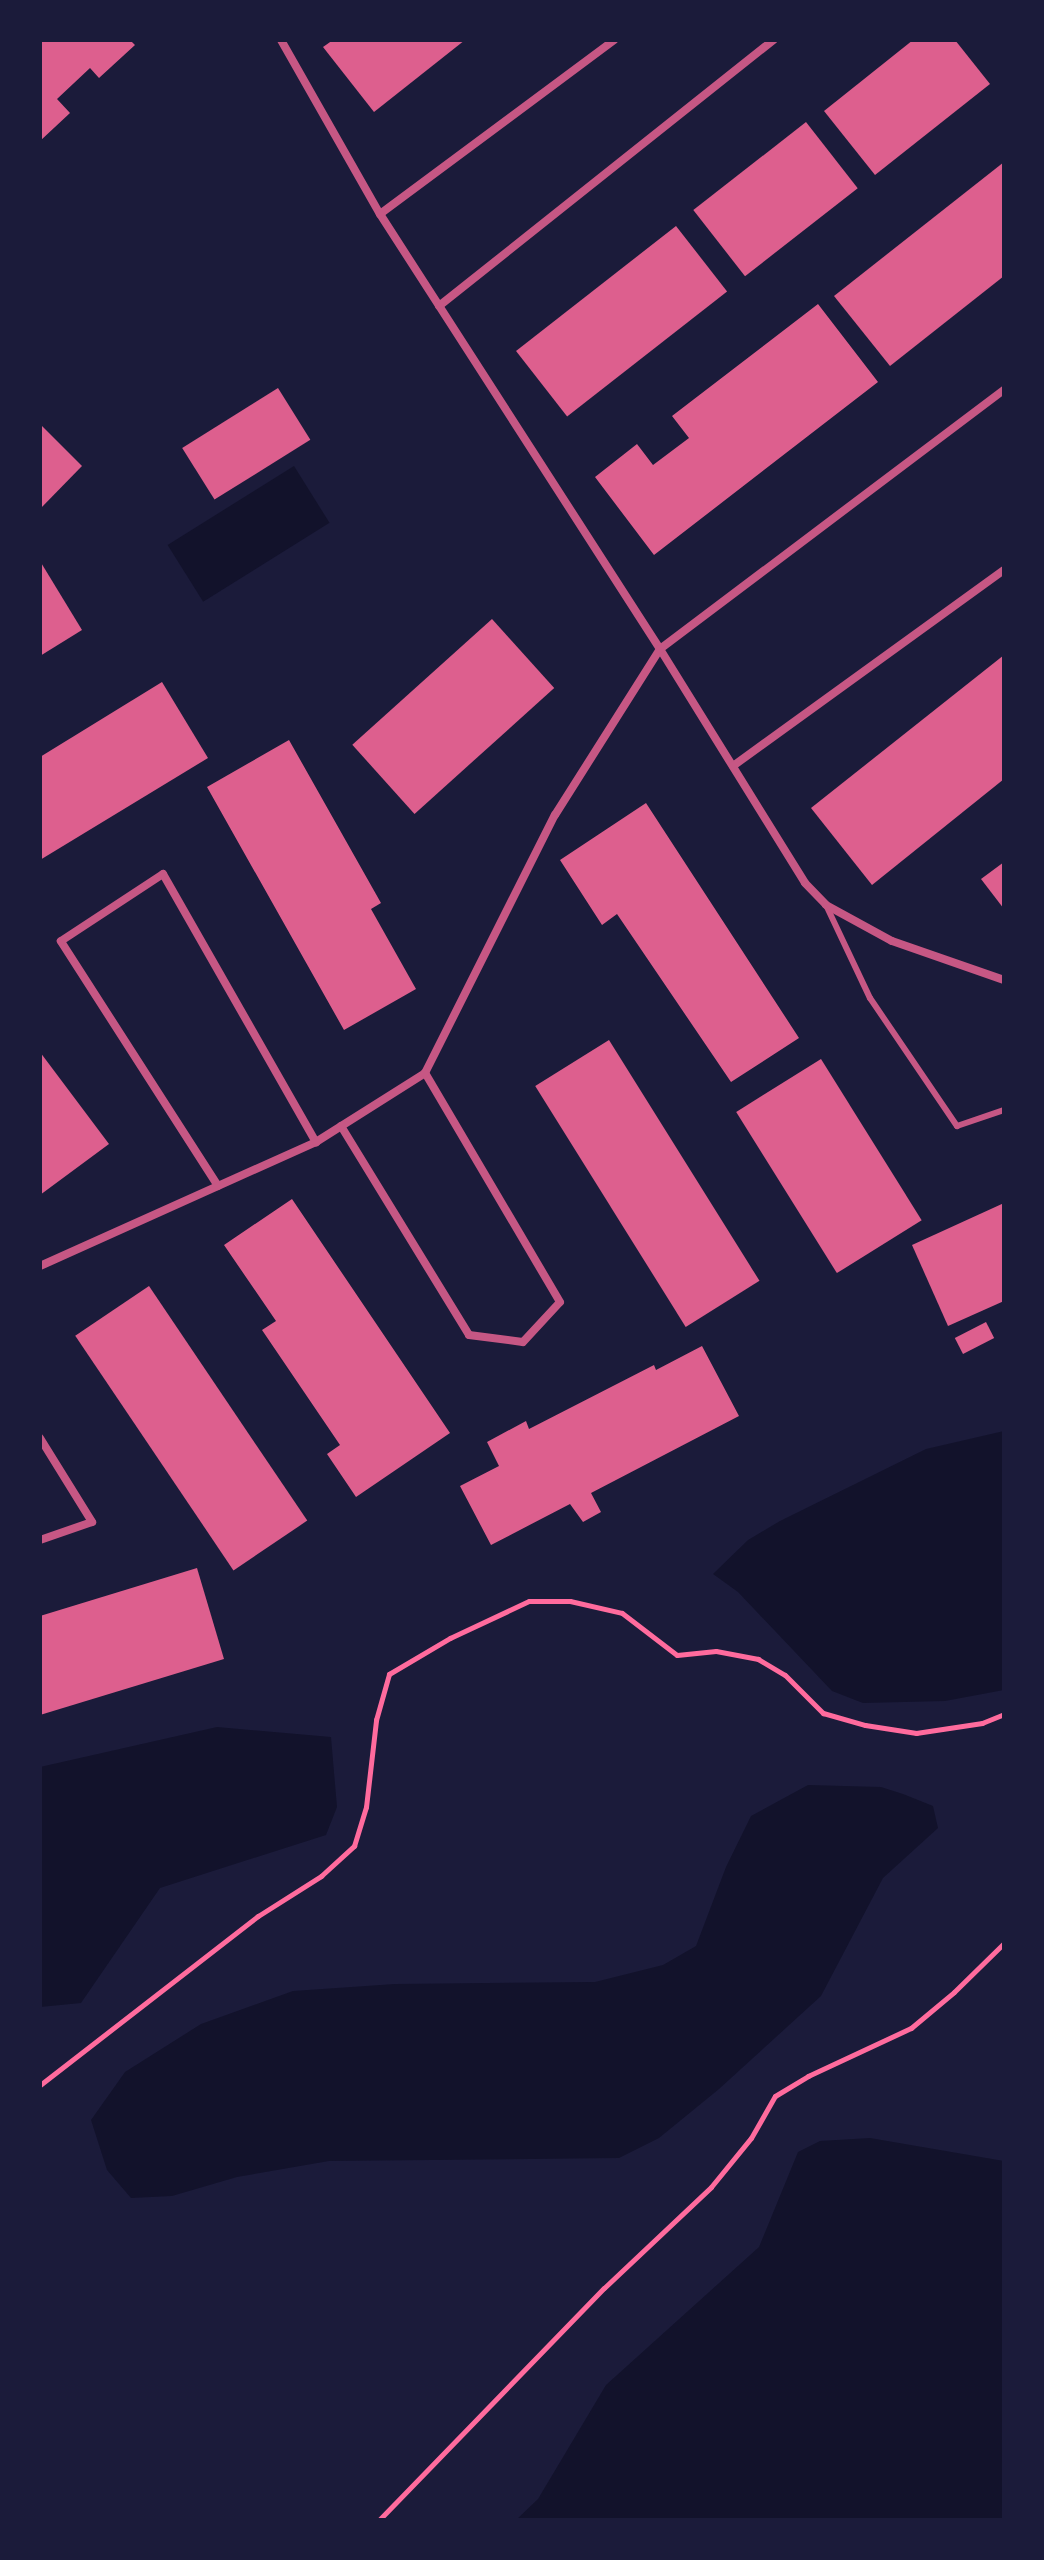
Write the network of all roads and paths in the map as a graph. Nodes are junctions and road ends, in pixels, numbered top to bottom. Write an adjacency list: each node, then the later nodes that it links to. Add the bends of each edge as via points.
1 (281, 40): 4 (street)
2 (614, 40): 4 (street)
3 (774, 40): 5 (street)
4 (380, 214): 5 (street)
5 (439, 306): 8 (street)
6 (1004, 390): 8 (street)
7 (1004, 570): 9 (street)
8 (660, 649): 9 (street); 12 (street, via 555,815)
9 (733, 766): 10 (street, via 805,883)
10 (826, 905): 11 (street, via 892,941); 13 (lane, via 870,998 957,1126)
11 (1004, 980)
12 (425, 1073): 14 (street); 14 (street, via 560,1302 523,1342 469,1335)
13 (1004, 1110)
14 (341, 1126): 15 (street)
15 (316, 1142): 16 (street); 16 (street, via 163,874 61,941)
16 (218, 1186): 17 (street)
17 (40, 1266)
18 (40, 1438): 19 (street, via 92,1522)
19 (40, 1540)
20 (1004, 1714): 22 (path, via 982,1723 916,1733 865,1725 823,1713 785,1675 758,1659 716,1651 677,1655 622,1613 570,1601 529,1601 389,1674 354,1846)
21 (1004, 1943): 23 (path, via 911,2028 775,2096 751,2138 711,2187 604,2288)
22 (40, 2085)
23 (379, 2520)

